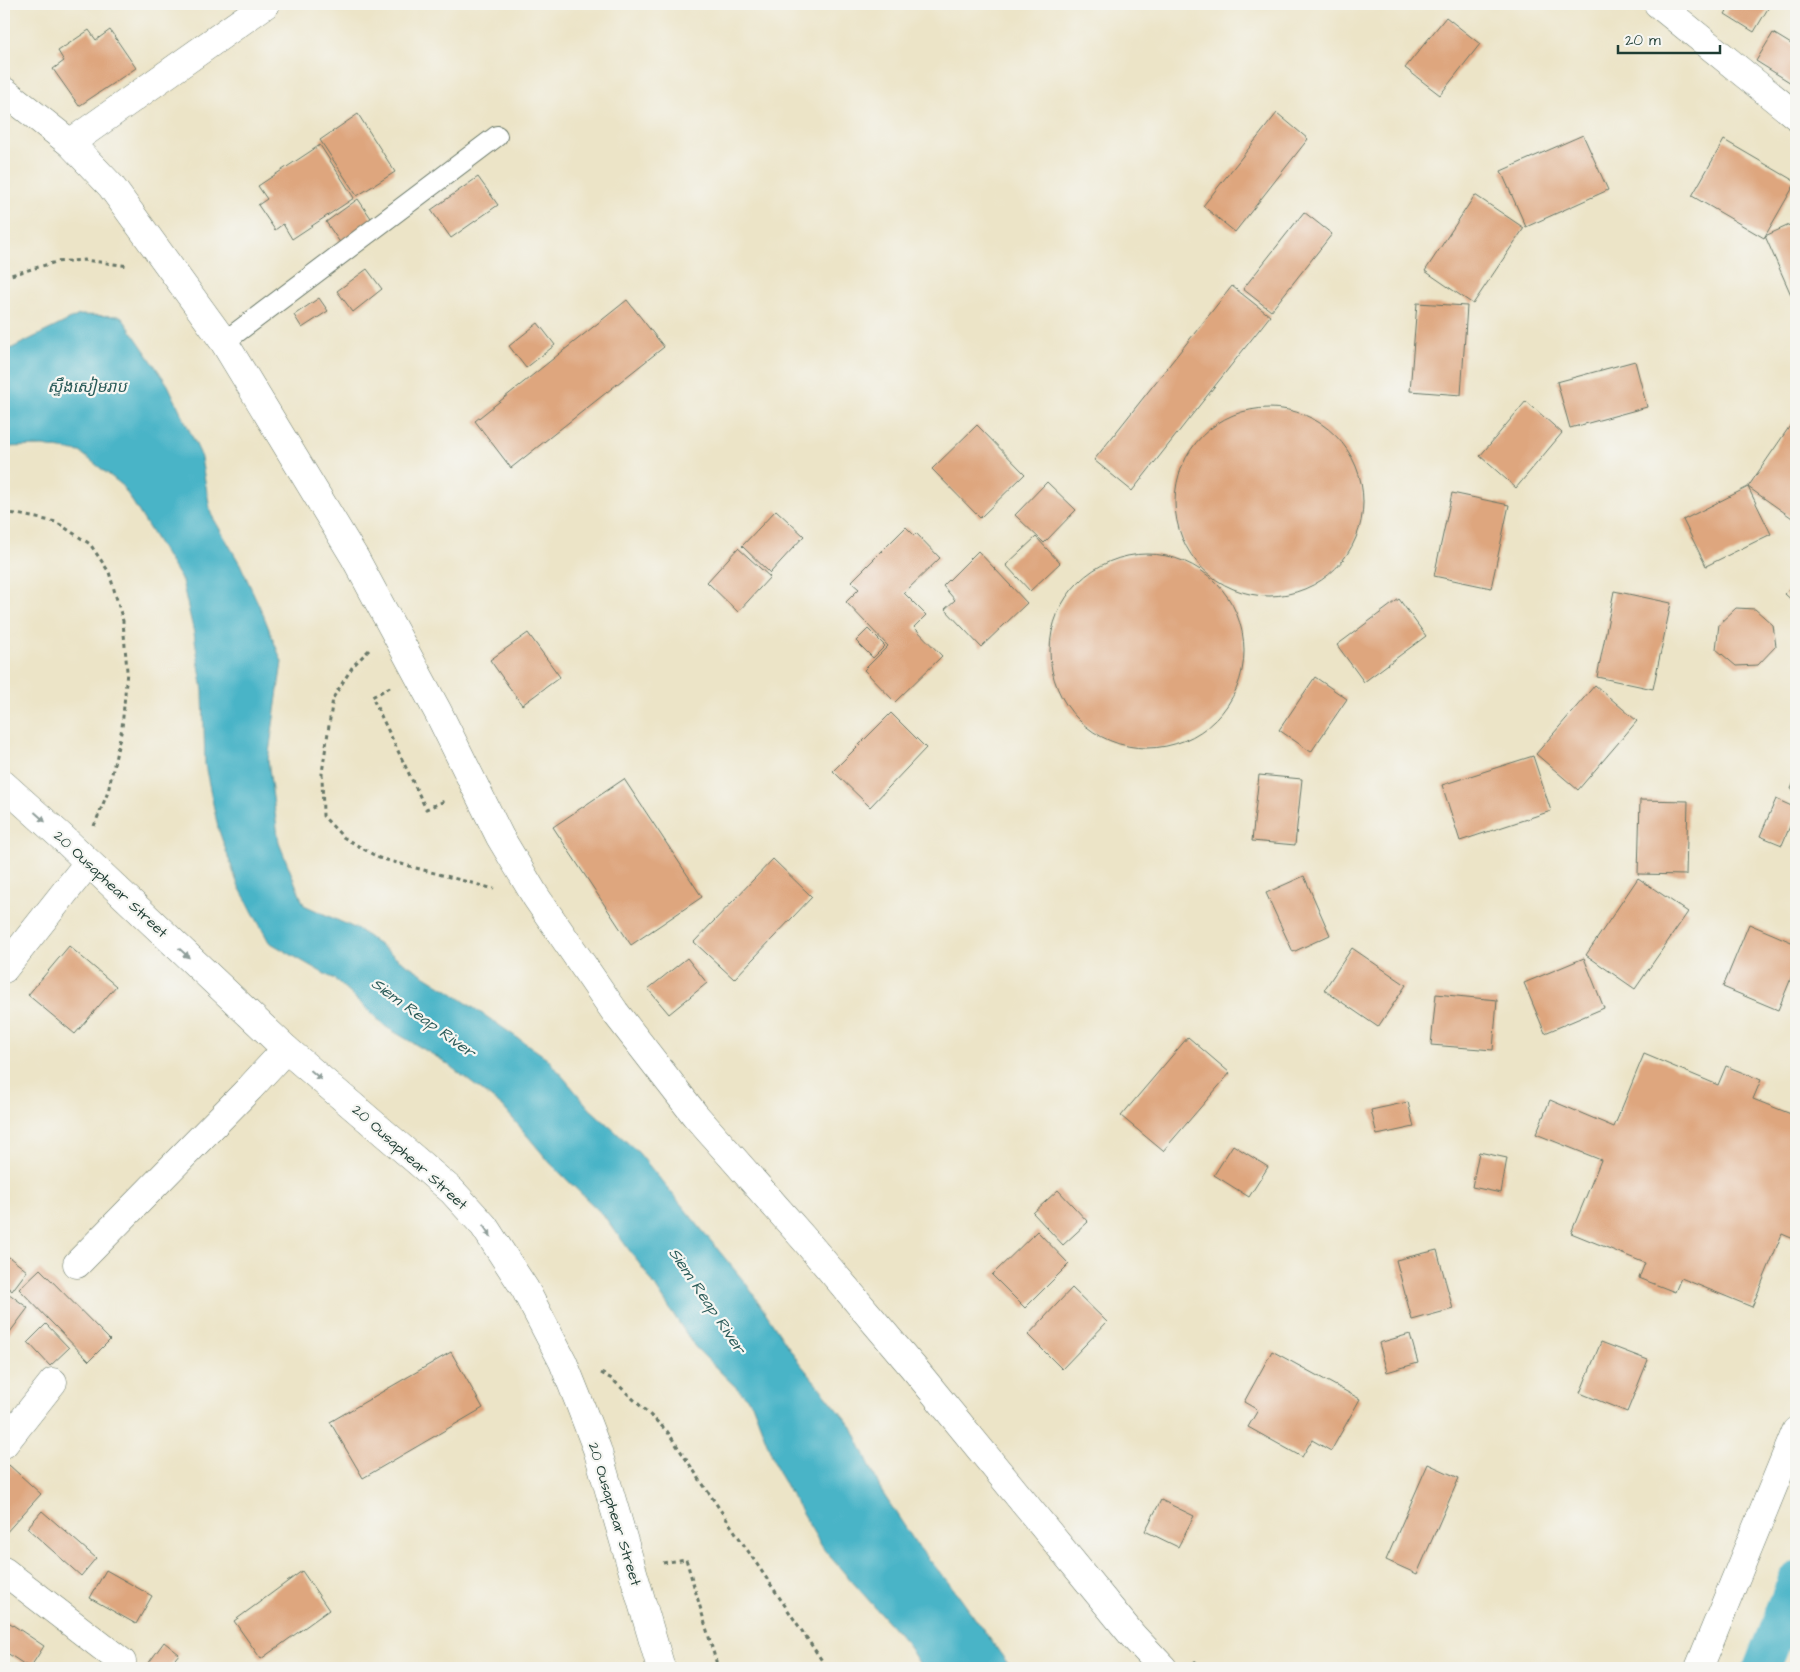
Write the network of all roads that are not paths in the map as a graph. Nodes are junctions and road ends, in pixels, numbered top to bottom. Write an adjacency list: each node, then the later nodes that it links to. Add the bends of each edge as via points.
1 (266, 4): 6 (street)
2 (1658, 4): 4 (street)
3 (4, 91): 6 (street)
4 (1796, 116)
5 (497, 136): 7 (lane)
6 (70, 143): 7 (street, via 111,186)
7 (224, 342): 19 (street, via 355,558 438,712 500,837 536,897 615,1012 695,1115 861,1306)
8 (4, 785): 9 (street, 20 Ousaphear Street, one-way to 9)
9 (88, 863): 10 (street); 11 (street, 20 Ousaphear Street, one-way to 11)
10 (4, 969)
11 (286, 1049): 12 (street); 18 (street, 20 Ousaphear Street, one-way to 18, via 452,1191 484,1226 525,1289 564,1362 597,1449)
12 (77, 1264)
13 (53, 1382): 15 (street)
14 (1796, 1431): 20 (street)
15 (4, 1444)
16 (4, 1571): 17 (street)
17 (122, 1662)
18 (661, 1668)
19 (1163, 1668)
20 (1699, 1668)

